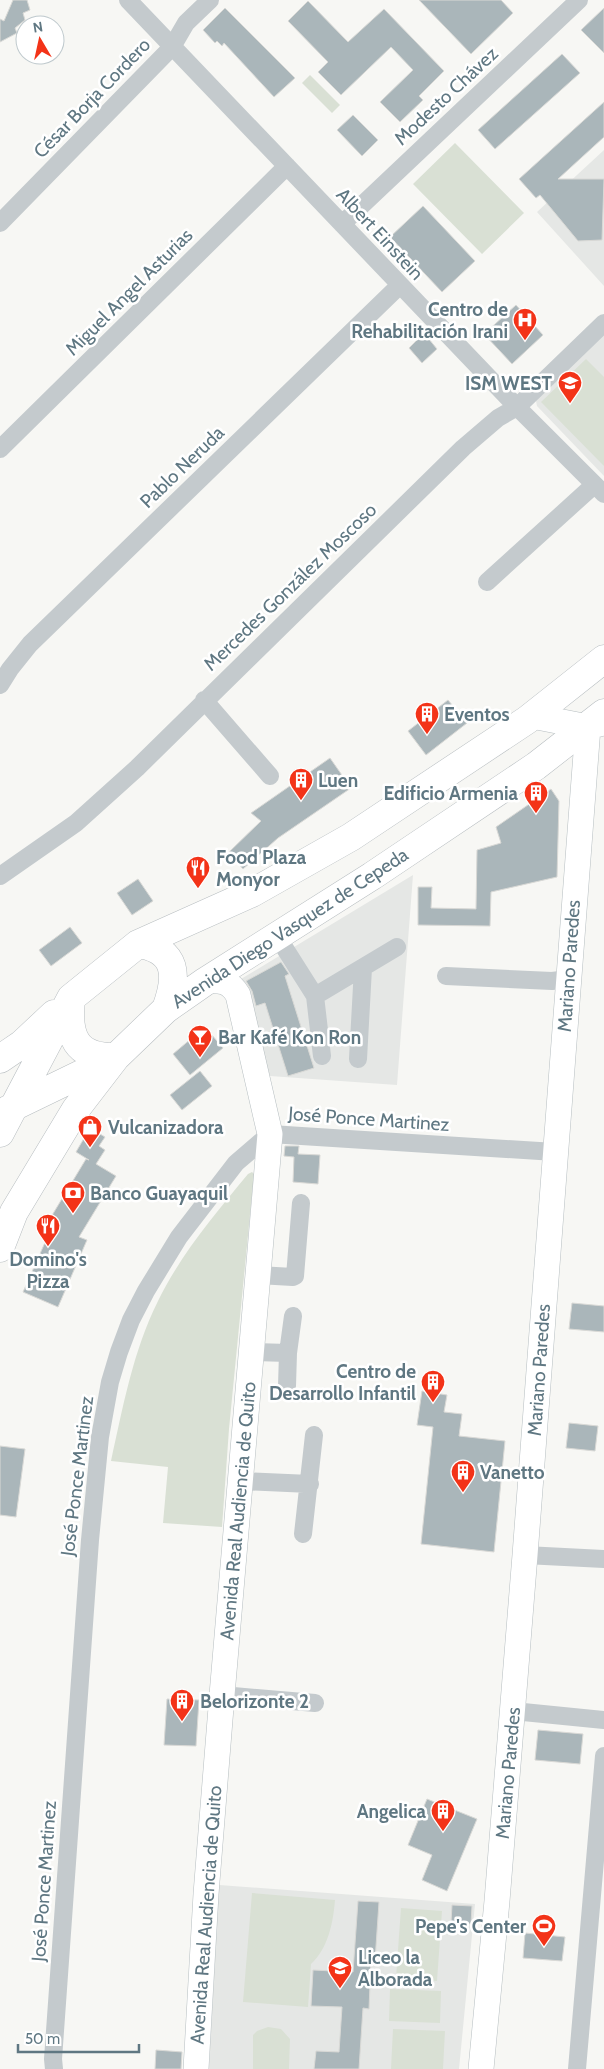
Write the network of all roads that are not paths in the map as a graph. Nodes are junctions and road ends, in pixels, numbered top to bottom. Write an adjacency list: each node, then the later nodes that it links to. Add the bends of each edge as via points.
1 (128, 0): 4 (street, Albert Einstein)
2 (210, 0): 4 (street, César Borja Cordero, via 186,23)
3 (579, 0): 7 (street, Modesto Chávez)
4 (172, 46): 5 (street, Albert Einstein); 6 (street, César Borja Cordero)
5 (287, 166): 7 (street, Albert Einstein); 11 (street, Miguel Angel Asturias)
6 (0, 223)
7 (342, 224): 8 (street, Albert Einstein)
8 (400, 286): 10 (street, Albert Einstein); 15 (street, Pablo Neruda, via 30,644)
9 (604, 323): 10 (street, Mercedes González Moscoso)
10 (517, 407): 12 (street, Albert Einstein); 16 (street, Mercedes González Moscoso, via 498,418 463,448)
11 (0, 449)
12 (599, 490): 13 (street)
13 (487, 582)
14 (604, 659): 17 (main road)
15 (0, 685)
16 (204, 700): 19 (street); 20 (street, Mercedes González Moscoso, via 138,768 76,823)
17 (532, 716): 18 (main road); 22 (main road, via 351,837 252,893)
18 (600, 720): 21 (main road, Avenida Diego Vasquez de Cepeda, via 372,876); 26 (main road, Mariano Paredes)
19 (270, 776)
20 (0, 876)
21 (277, 936): 27 (main road, Avenida Diego Vasquez de Cepeda); 28 (street)
22 (138, 944): 29 (main road); 30 (main road, via 159,949 172,965 172,991)
23 (397, 947): 24 (street)
24 (363, 968): 28 (street); 34 (street)
25 (446, 976): 26 (street)
26 (568, 979): 38 (main road, Mariano Paredes)
27 (206, 981): 30 (main road, Avenida Diego Vasquez de Cepeda); 37 (main road, Avenida Real Audiencia de Quito, via 229,983 238,995)
28 (314, 996): 31 (street)
29 (71, 998): 32 (main road, via 70,1015 75,1042 88,1054); 33 (main road, via 22,1044); 35 (main road)
30 (166, 1009): 32 (main road, Avenida Diego Vasquez de Cepeda)
31 (322, 1056)
32 (116, 1057): 35 (main road); 40 (main road, Avenida Diego Vasquez de Cepeda, via 76,1109 14,1212)
33 (0, 1059)
34 (358, 1059)
35 (6, 1110): 36 (main road)
36 (0, 1133)
37 (270, 1134): 38 (street, José Ponce Martinez); 41 (main road, Avenida Real Audiencia de Quito); 57 (street, José Ponce Martinez, via 236,1163 179,1237 131,1320 110,1382 100,1437 90,1540)
38 (555, 1152): 50 (main road, Mariano Paredes)
39 (301, 1203): 41 (street, via 296,1276)
40 (0, 1248)
41 (258, 1275): 43 (main road, Avenida Real Audiencia de Quito)
42 (293, 1316): 44 (street)
43 (252, 1352): 44 (street); 47 (main road, Avenida Real Audiencia de Quito)
44 (288, 1353): 45 (street)
45 (287, 1386)
46 (314, 1435): 48 (street)
47 (241, 1481): 48 (street); 52 (main road, Avenida Real Audiencia de Quito)
48 (310, 1484): 49 (street)
49 (303, 1534)
50 (525, 1555): 51 (street); 54 (main road, Mariano Paredes)
51 (604, 1559)
52 (222, 1695): 53 (street); 58 (main road, Avenida Real Audiencia de Quito)
53 (315, 1703)
54 (513, 1711): 55 (street); 59 (main road, Mariano Paredes)
55 (604, 1720)
56 (604, 1756): 60 (street)
57 (54, 2069)
58 (196, 2069)
59 (481, 2069)
60 (578, 2069)

